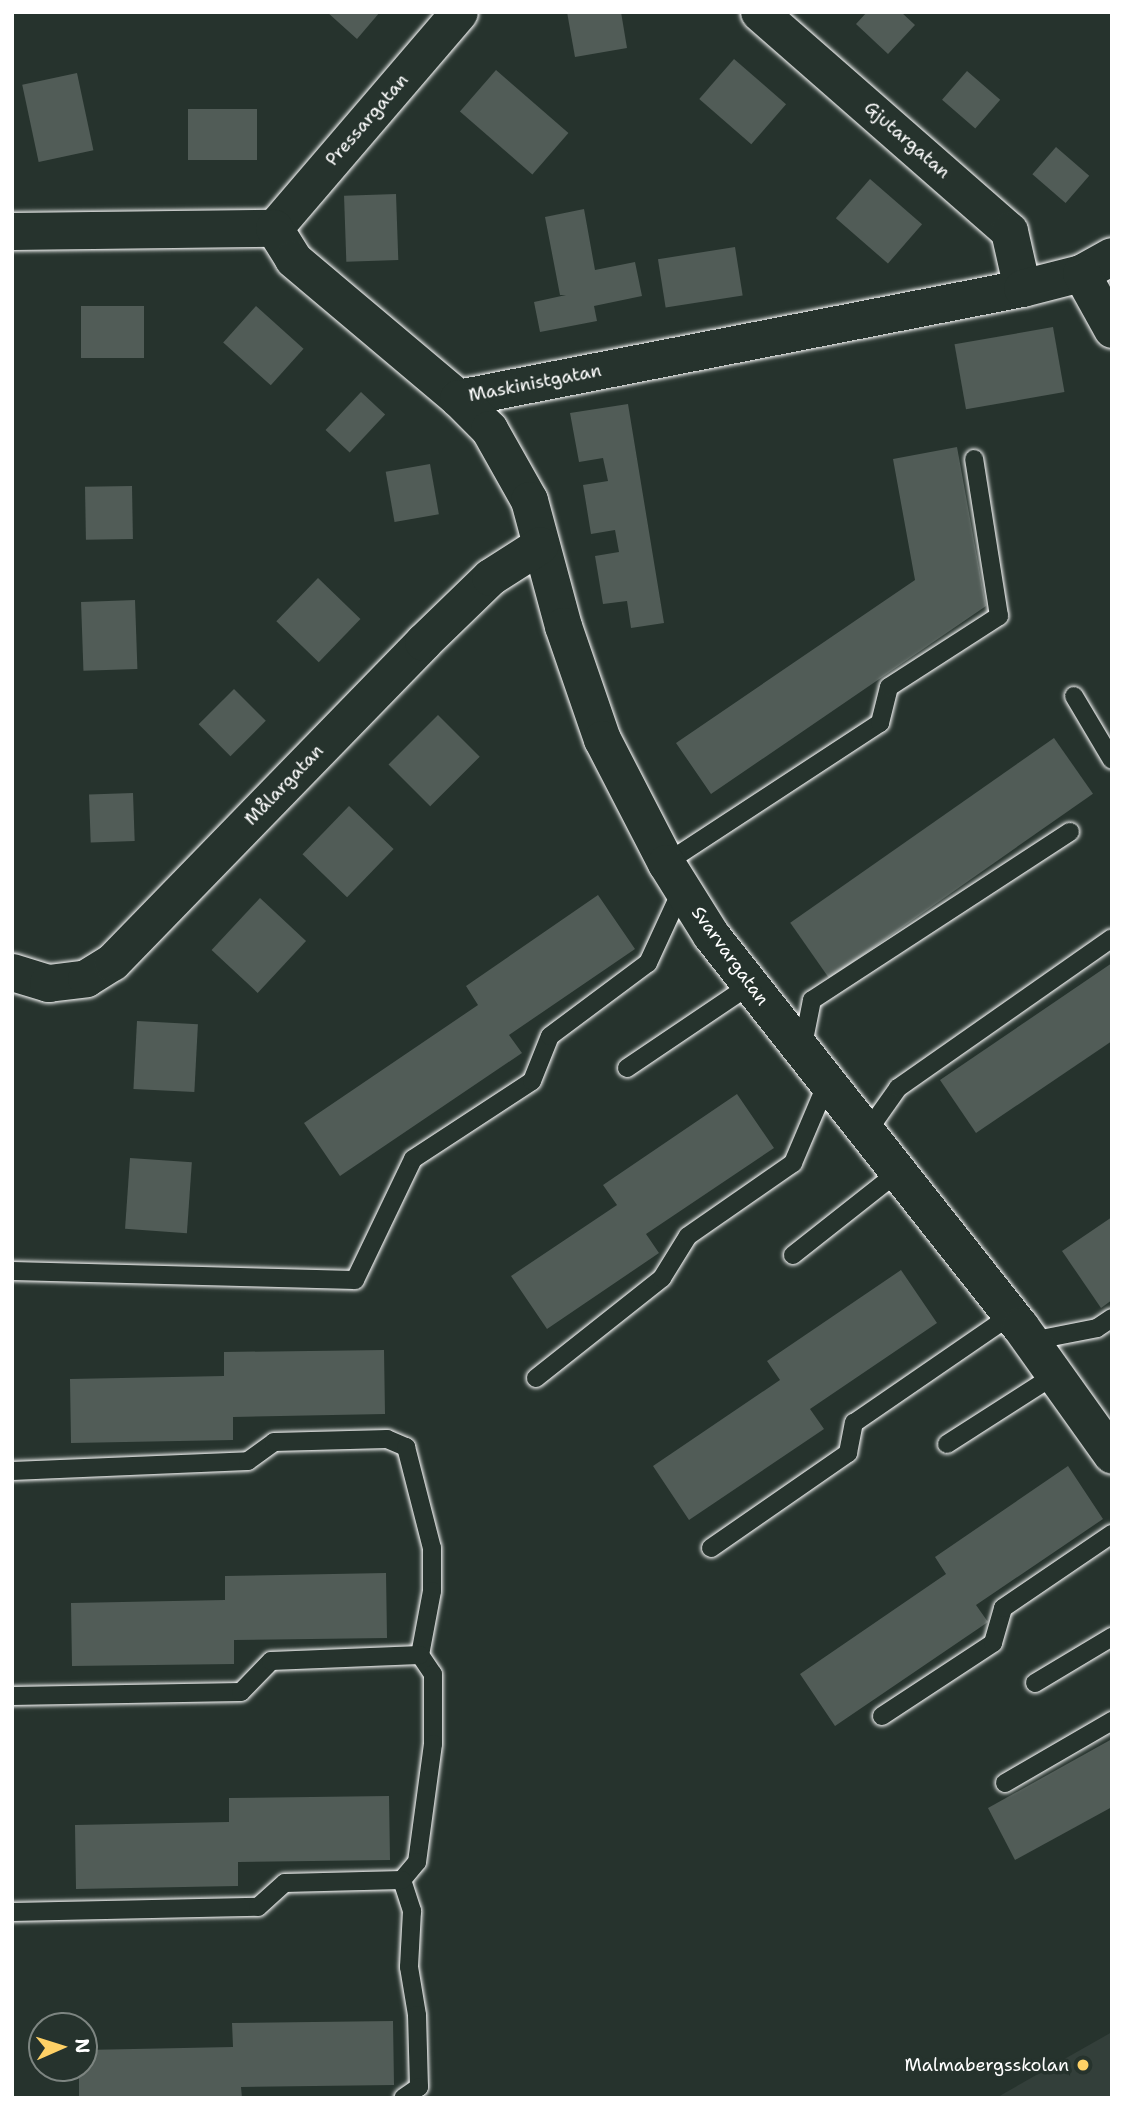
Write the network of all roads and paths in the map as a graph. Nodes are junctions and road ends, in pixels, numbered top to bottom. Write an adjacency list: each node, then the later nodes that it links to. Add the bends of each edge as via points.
1 (459, 12): 3 (street, Pressargatan)
2 (759, 12): 6 (street, Gjutargatan, via 1009,231)
3 (274, 228): 4 (street); 8 (street, Maskinistgatan, via 293,259)
4 (12, 231)
5 (1097, 265): 6 (street, Maskinistgatan); 7 (street)
6 (1022, 288): 8 (street, Maskinistgatan)
7 (1112, 328)
8 (458, 398): 10 (street, Svarvargatan, via 489,429 512,466 529,500)
9 (974, 459): 14 (lane, via 999,616 890,687 880,723)
10 (540, 545): 14 (street, Svarvargatan, via 602,739); 16 (street, Målargatan, via 490,577 423,642 111,962 86,978 48,983)
11 (1074, 696): 12 (lane)
12 (1112, 760)
13 (1070, 832): 18 (lane, via 812,1000)
14 (674, 875): 17 (street, Svarvargatan, via 711,935); 24 (lane, via 648,963 550,1035 532,1081 413,1159 355,1280)
15 (1112, 938): 21 (lane, via 898,1088)
16 (12, 972)
17 (750, 985): 18 (street, Svarvargatan); 19 (lane)
18 (802, 1050): 20 (street, Svarvargatan)
19 (627, 1068)
20 (827, 1083): 21 (street, Svarvargatan); 28 (lane, via 793,1163 688,1236 662,1278)
21 (867, 1132): 22 (street, Svarvargatan)
22 (898, 1172): 23 (lane); 26 (street, Svarvargatan)
23 (793, 1255)
24 (12, 1271)
25 (1112, 1318): 26 (lane, via 1097,1328)
26 (1021, 1328): 27 (street, Svarvargatan); 33 (lane, via 855,1423 848,1453)
27 (1055, 1375): 29 (lane); 30 (street, Svarvargatan)
28 (536, 1378)
29 (947, 1444)
30 (1111, 1453)
31 (12, 1471): 35 (lane, via 248,1461 274,1442 387,1439 406,1447 432,1548 432,1591)
32 (1112, 1534): 38 (lane, via 1003,1608 993,1643)
33 (711, 1548)
34 (1112, 1637): 36 (lane)
35 (420, 1655): 37 (lane, via 271,1661 241,1692); 41 (lane, via 433,1674 433,1744 417,1862)
36 (1035, 1683)
37 (12, 1696)
38 (882, 1716)
39 (1112, 1721): 40 (lane)
40 (1005, 1783)
41 (402, 1880): 42 (lane, via 285,1883 258,1907); 43 (lane, via 412,1912 409,1967 417,2015 419,2088)
42 (12, 1912)
43 (403, 2098)

